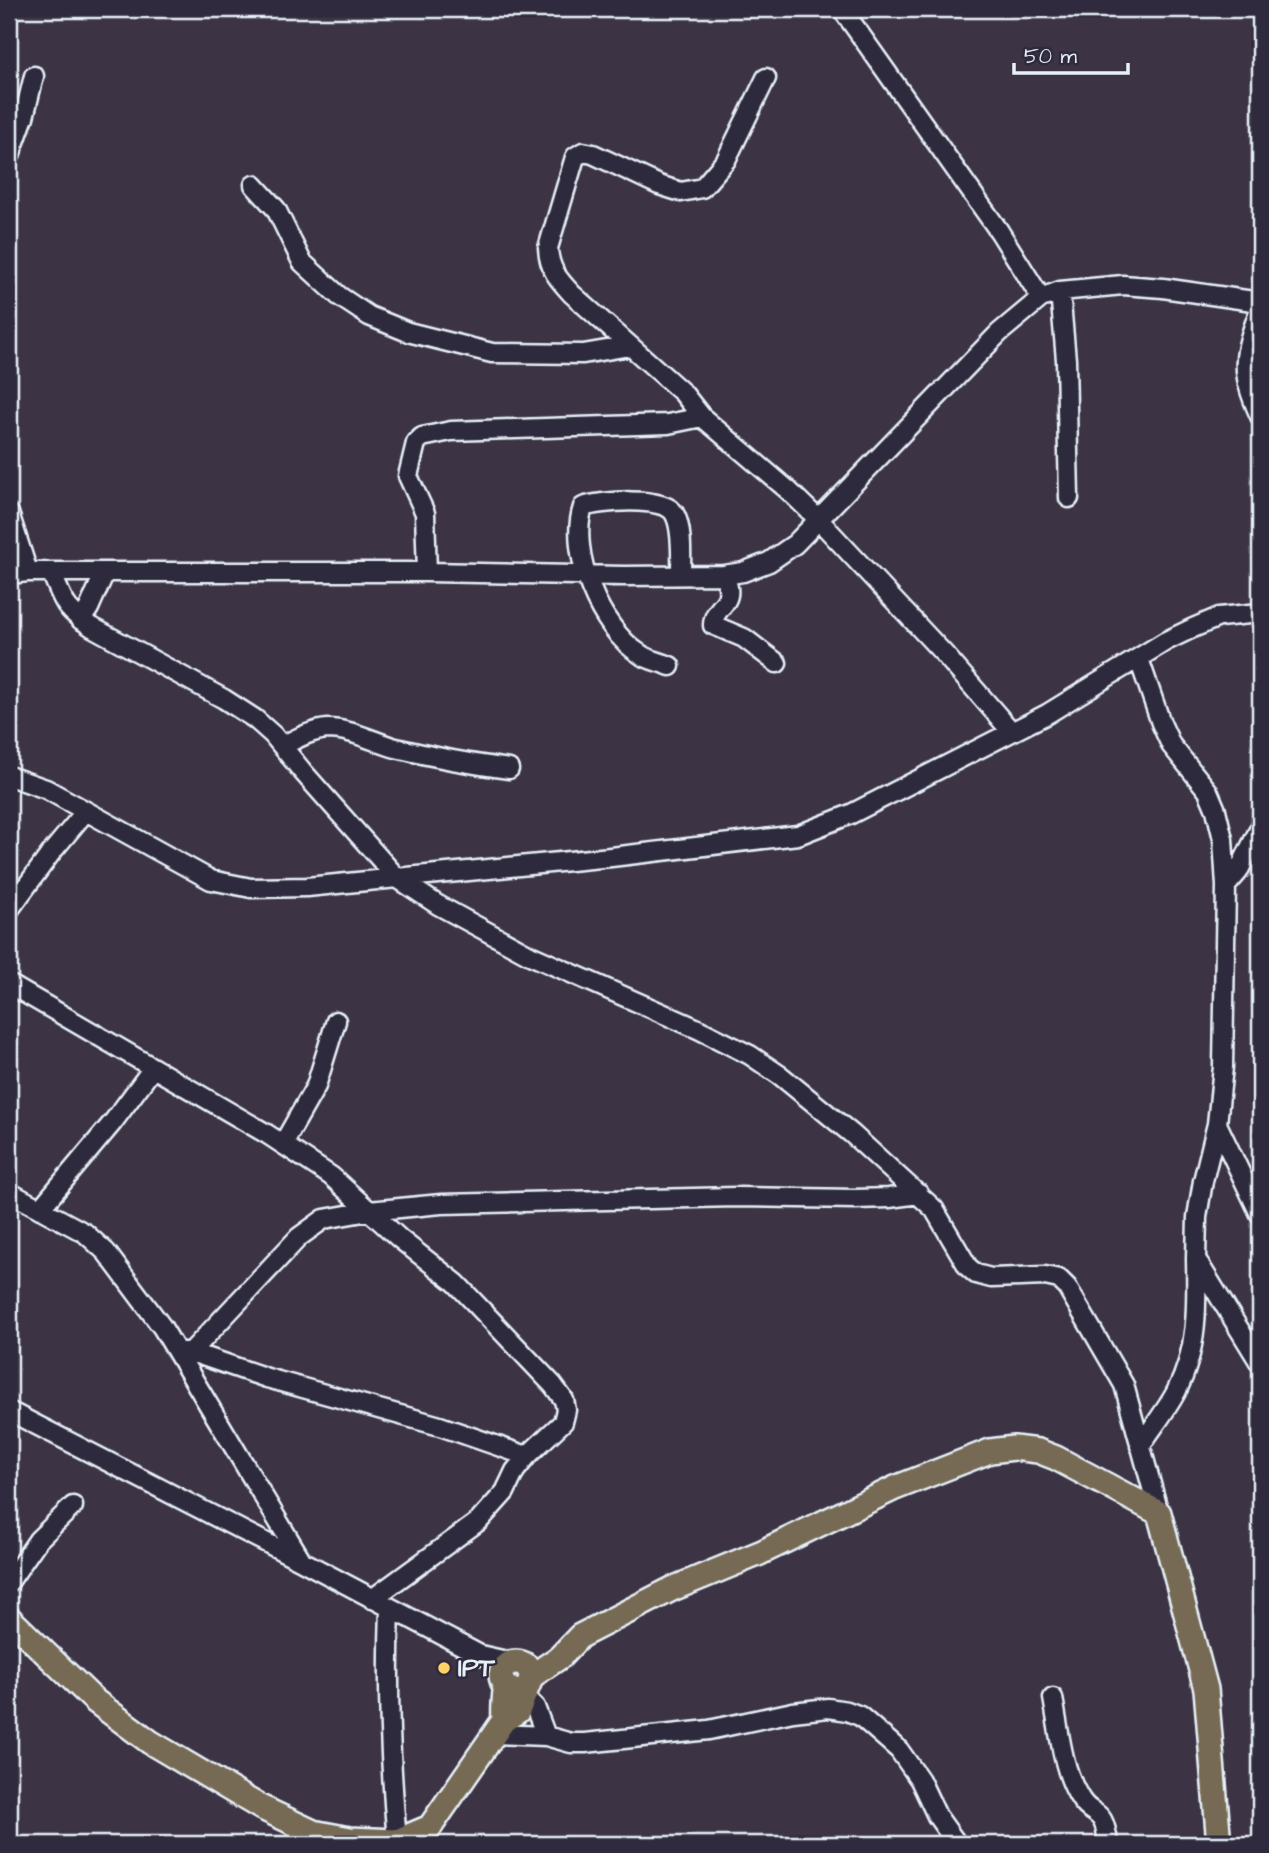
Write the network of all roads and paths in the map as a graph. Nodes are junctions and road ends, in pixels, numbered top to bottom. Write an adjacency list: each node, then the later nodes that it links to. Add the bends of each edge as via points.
1 (842, 9): 7 (street)
2 (34, 76): 4 (street)
3 (766, 78): 10 (street, via 726,160 702,188 681,192 593,153 575,157 548,248 549,264 572,294)
4 (9, 158)
5 (254, 186): 10 (street, via 276,209 302,262 369,316 408,332 492,353 583,354)
6 (1060, 291): 7 (street); 8 (street, via 1123,285); 13 (street)
7 (1041, 298): 15 (street, via 999,333)
8 (1260, 302)
9 (1260, 309): 11 (street, via 1244,361 1248,389)
10 (630, 346): 12 (street, via 683,393)
11 (1260, 416)
12 (702, 417): 15 (street); 19 (street, via 668,424 451,431 422,437 416,443 408,476 425,513)
13 (1069, 498)
14 (9, 513): 16 (street)
15 (817, 518): 23 (street, via 794,544 769,562); 29 (street)
16 (29, 572): 17 (street); 20 (street)
17 (51, 572): 18 (street); 25 (street, via 66,607)
18 (105, 572): 19 (street); 25 (street)
19 (427, 572): 22 (street)
20 (9, 574)
21 (681, 574): 22 (street); 22 (street, via 674,513 645,502 583,507 579,524); 23 (street)
22 (587, 575): 28 (street, via 603,612 625,642 641,655)
23 (724, 575): 27 (street, via 726,604 713,618 713,625 744,638)
24 (1260, 612): 26 (street, via 1219,617)
25 (81, 620): 30 (street, via 225,699 255,719)
26 (1139, 659): 29 (street); 36 (street, via 1171,745 1208,790 1216,810)
27 (777, 663)
28 (670, 666)
29 (1011, 731): 35 (street, via 851,814 798,835)
30 (282, 746): 31 (street, via 327,729); 35 (street)
31 (509, 769)
32 (9, 776): 33 (street)
33 (86, 811): 35 (street, via 211,880 251,888); 37 (street)
34 (1260, 828): 36 (street)
35 (397, 878): 44 (street, via 530,955 750,1055 842,1125)
36 (1226, 886): 41 (street, via 1223,1067)
37 (9, 911)
38 (9, 984): 40 (street)
39 (335, 1021): 42 (street, via 316,1086)
40 (153, 1068): 42 (street); 45 (street)
41 (1217, 1124): 47 (street); 48 (street, via 1197,1217)
42 (283, 1144): 46 (street)
43 (9, 1192): 45 (street)
44 (919, 1194): 46 (street, via 866,1199 736,1197 441,1205); 52 (street, via 934,1209 976,1274 991,1278 1045,1276 1059,1279 1067,1287 1124,1385)
45 (40, 1209): 49 (street, via 85,1233 106,1252)
46 (369, 1211): 49 (street, via 324,1219 311,1227); 53 (street, via 456,1283 564,1400 563,1422)
47 (1260, 1214)
48 (1196, 1259): 50 (street); 52 (street, via 1195,1336 1188,1363 1176,1392)
49 (184, 1352): 53 (street); 56 (street)
50 (1260, 1363)
51 (9, 1411): 56 (street)
52 (1140, 1446): 55 (street)
53 (527, 1456): 58 (street, via 505,1492 478,1521)
54 (73, 1506): 57 (street, via 38,1540)
55 (1159, 1513): 61 (main road, via 1038,1451 990,1451 895,1488 760,1553 672,1589 580,1636 560,1657); 68 (main road, via 1206,1689)
56 (302, 1561): 58 (street)
57 (9, 1582)
58 (372, 1600): 59 (street)
59 (390, 1608): 61 (street); 65 (street, via 387,1686)
60 (9, 1618): 65 (main road, via 95,1701 150,1742 260,1807 313,1832)
61 (518, 1678): 63 (main road); 64 (street)
62 (1053, 1698): 67 (street, via 1071,1778 1082,1801 1103,1818)
63 (499, 1727): 64 (street); 65 (main road, via 430,1827)
64 (545, 1736): 66 (street, via 585,1743 709,1730 793,1712 847,1711 860,1716 899,1750)
65 (397, 1841)
66 (957, 1844)
67 (1108, 1844)
68 (1219, 1844)

